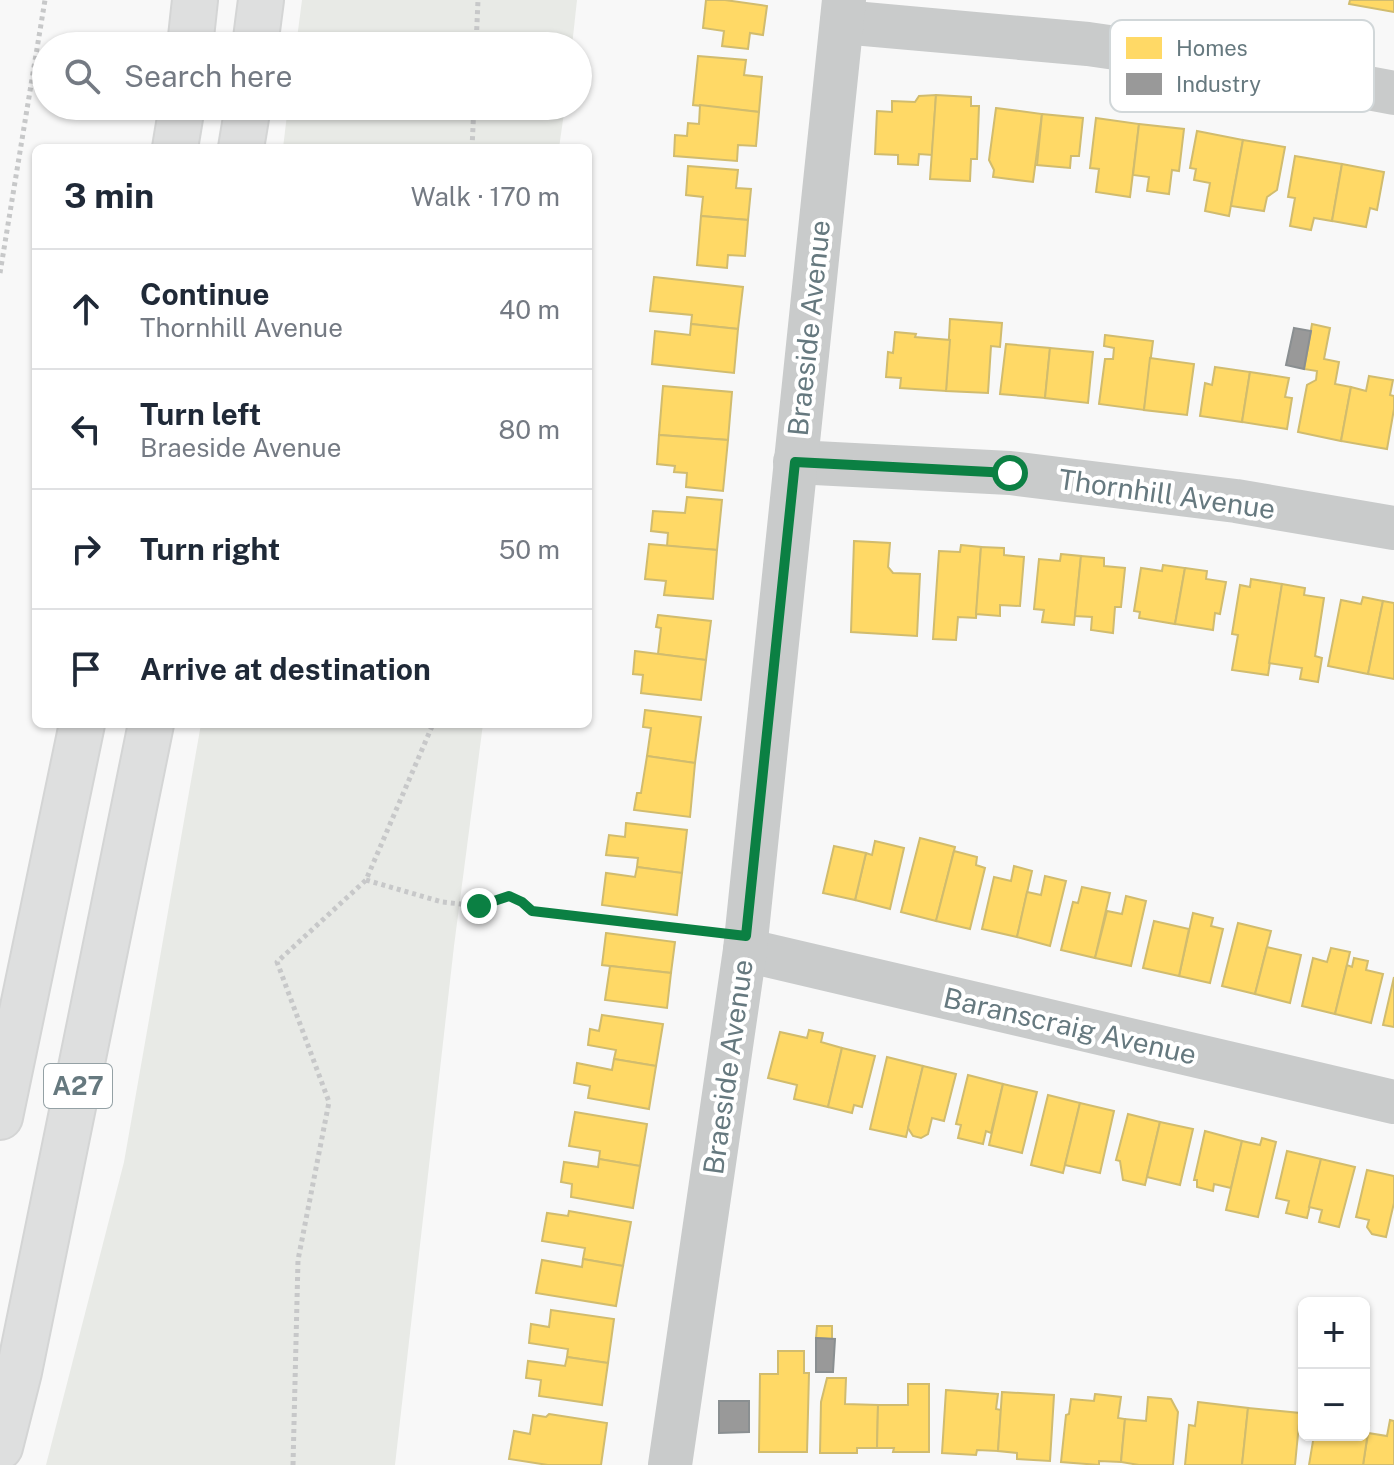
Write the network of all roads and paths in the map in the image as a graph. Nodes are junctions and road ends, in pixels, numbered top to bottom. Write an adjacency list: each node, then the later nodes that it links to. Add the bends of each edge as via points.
1 (45, 0): 6 (path)
2 (195, 0): 7 (highway)
3 (261, 0): 8 (highway)
4 (478, 0): 9 (path)
5 (843, 11): 10 (street); 21 (street, Braeside Avenue)
6 (40, 32)
7 (192, 32)
8 (257, 32)
9 (477, 32)
10 (1110, 47)
11 (32, 79): 20 (path)
12 (1374, 89): 13 (street)
13 (1394, 93)
14 (180, 120): 17 (highway)
15 (246, 120): 18 (highway)
16 (473, 120): 19 (path)
17 (176, 144)
18 (242, 144)
19 (472, 144)
20 (0, 273)
21 (795, 462): 22 (street, Thornhill Avenue, via 1010,473 1236,501); 27 (street, Braeside Avenue)
22 (1394, 528)
23 (81, 728): 29 (highway, A27)
24 (150, 728): 30 (highway, A27)
25 (431, 728): 26 (path)
26 (366, 880): 27 (path, via 442,902 479,906 509,896 532,911); 31 (path, via 277,962 329,1102 298,1260)
27 (746, 943): 28 (street, Baranscraig Avenue); 32 (street, Braeside Avenue)
28 (1394, 1102)
29 (0, 1117)
30 (0, 1447)
31 (293, 1465)
32 (670, 1465)

